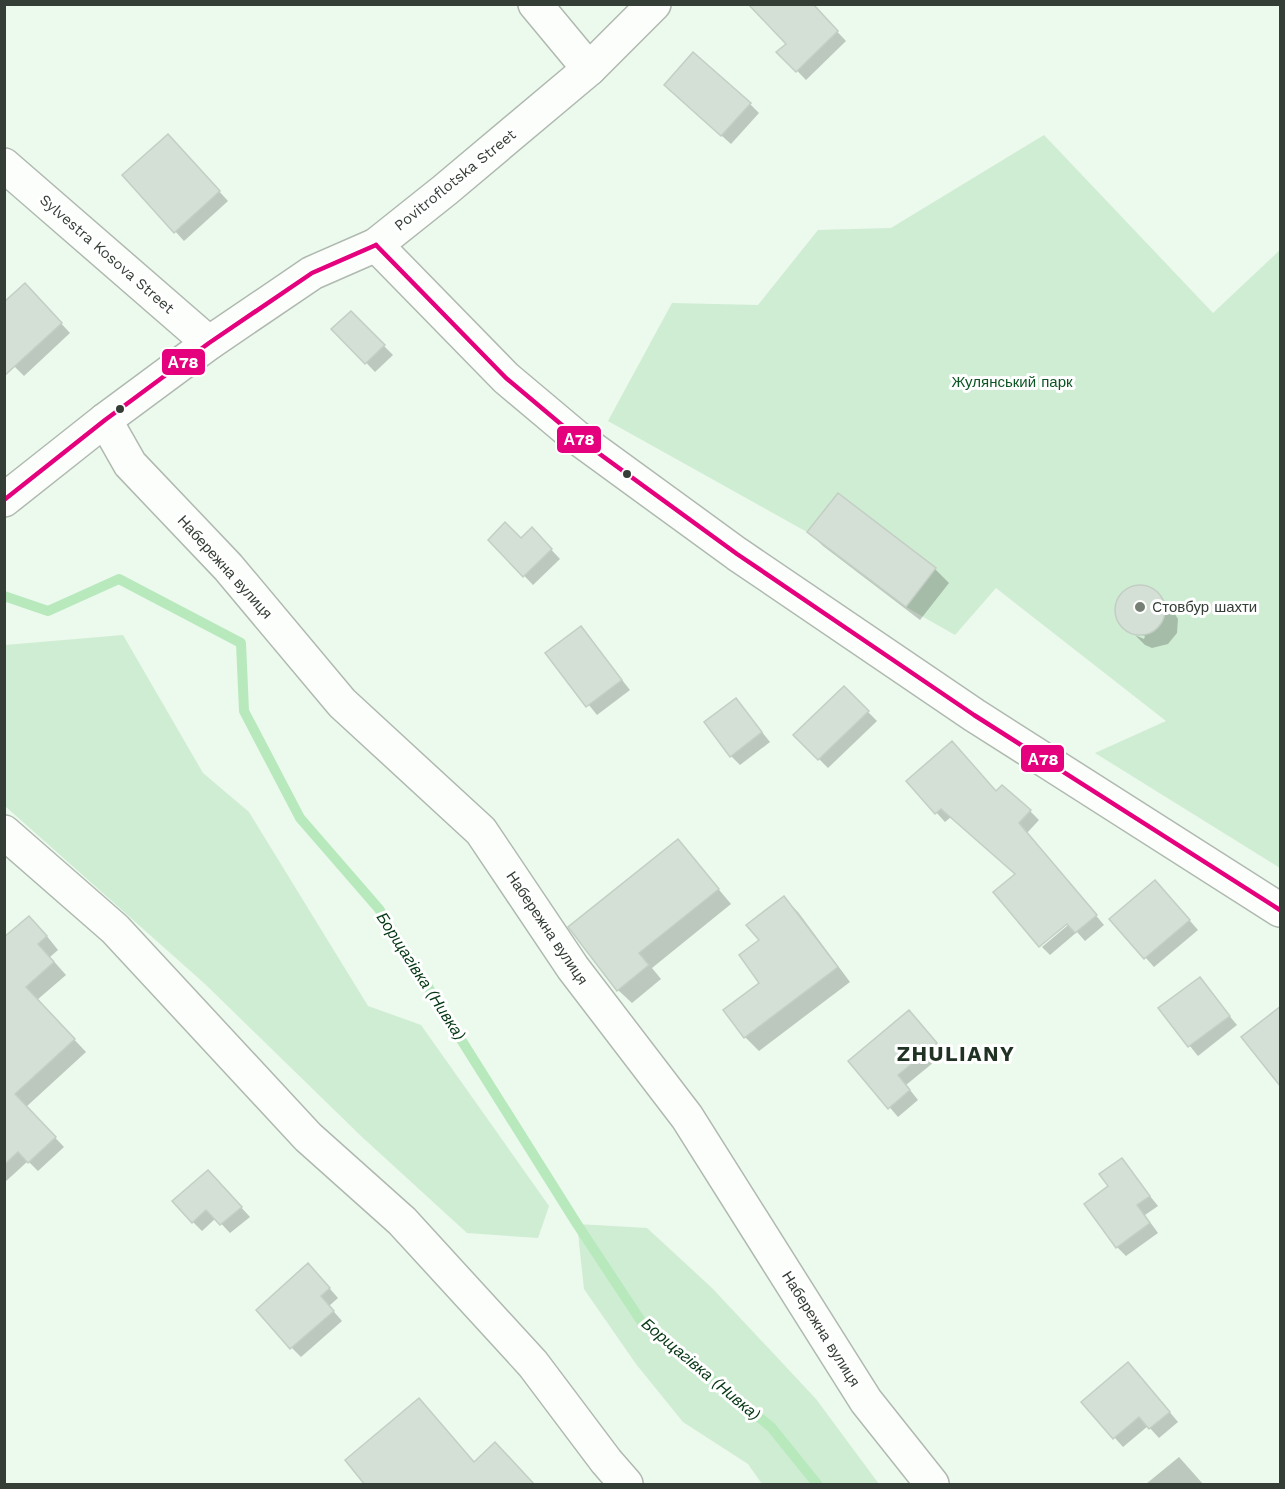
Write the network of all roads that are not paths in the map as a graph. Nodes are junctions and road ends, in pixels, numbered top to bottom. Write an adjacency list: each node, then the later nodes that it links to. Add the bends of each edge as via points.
1 (535, 4): 3 (street)
2 (654, 4): 3 (street, Povitroflotska Street)
3 (589, 69): 5 (street, Povitroflotska Street)
4 (4, 165): 6 (street, Sylvestra Kosova Street)
5 (376, 245): 6 (street, Povitroflotska Street, via 312,273); 10 (street, via 506,378 604,457 737,554 974,715)
6 (209, 343): 7 (street, Povitroflotska Street)
7 (105, 420): 8 (street, Povitroflotska Street); 12 (street, Набережна вулиця, via 130,464 228,567 342,703 481,831 573,968 687,1117 866,1401)
8 (4, 500)
9 (4, 832): 11 (street, via 115,929 308,1137 402,1221 533,1364)
10 (1281, 910)
11 (626, 1485)
12 (932, 1485)

